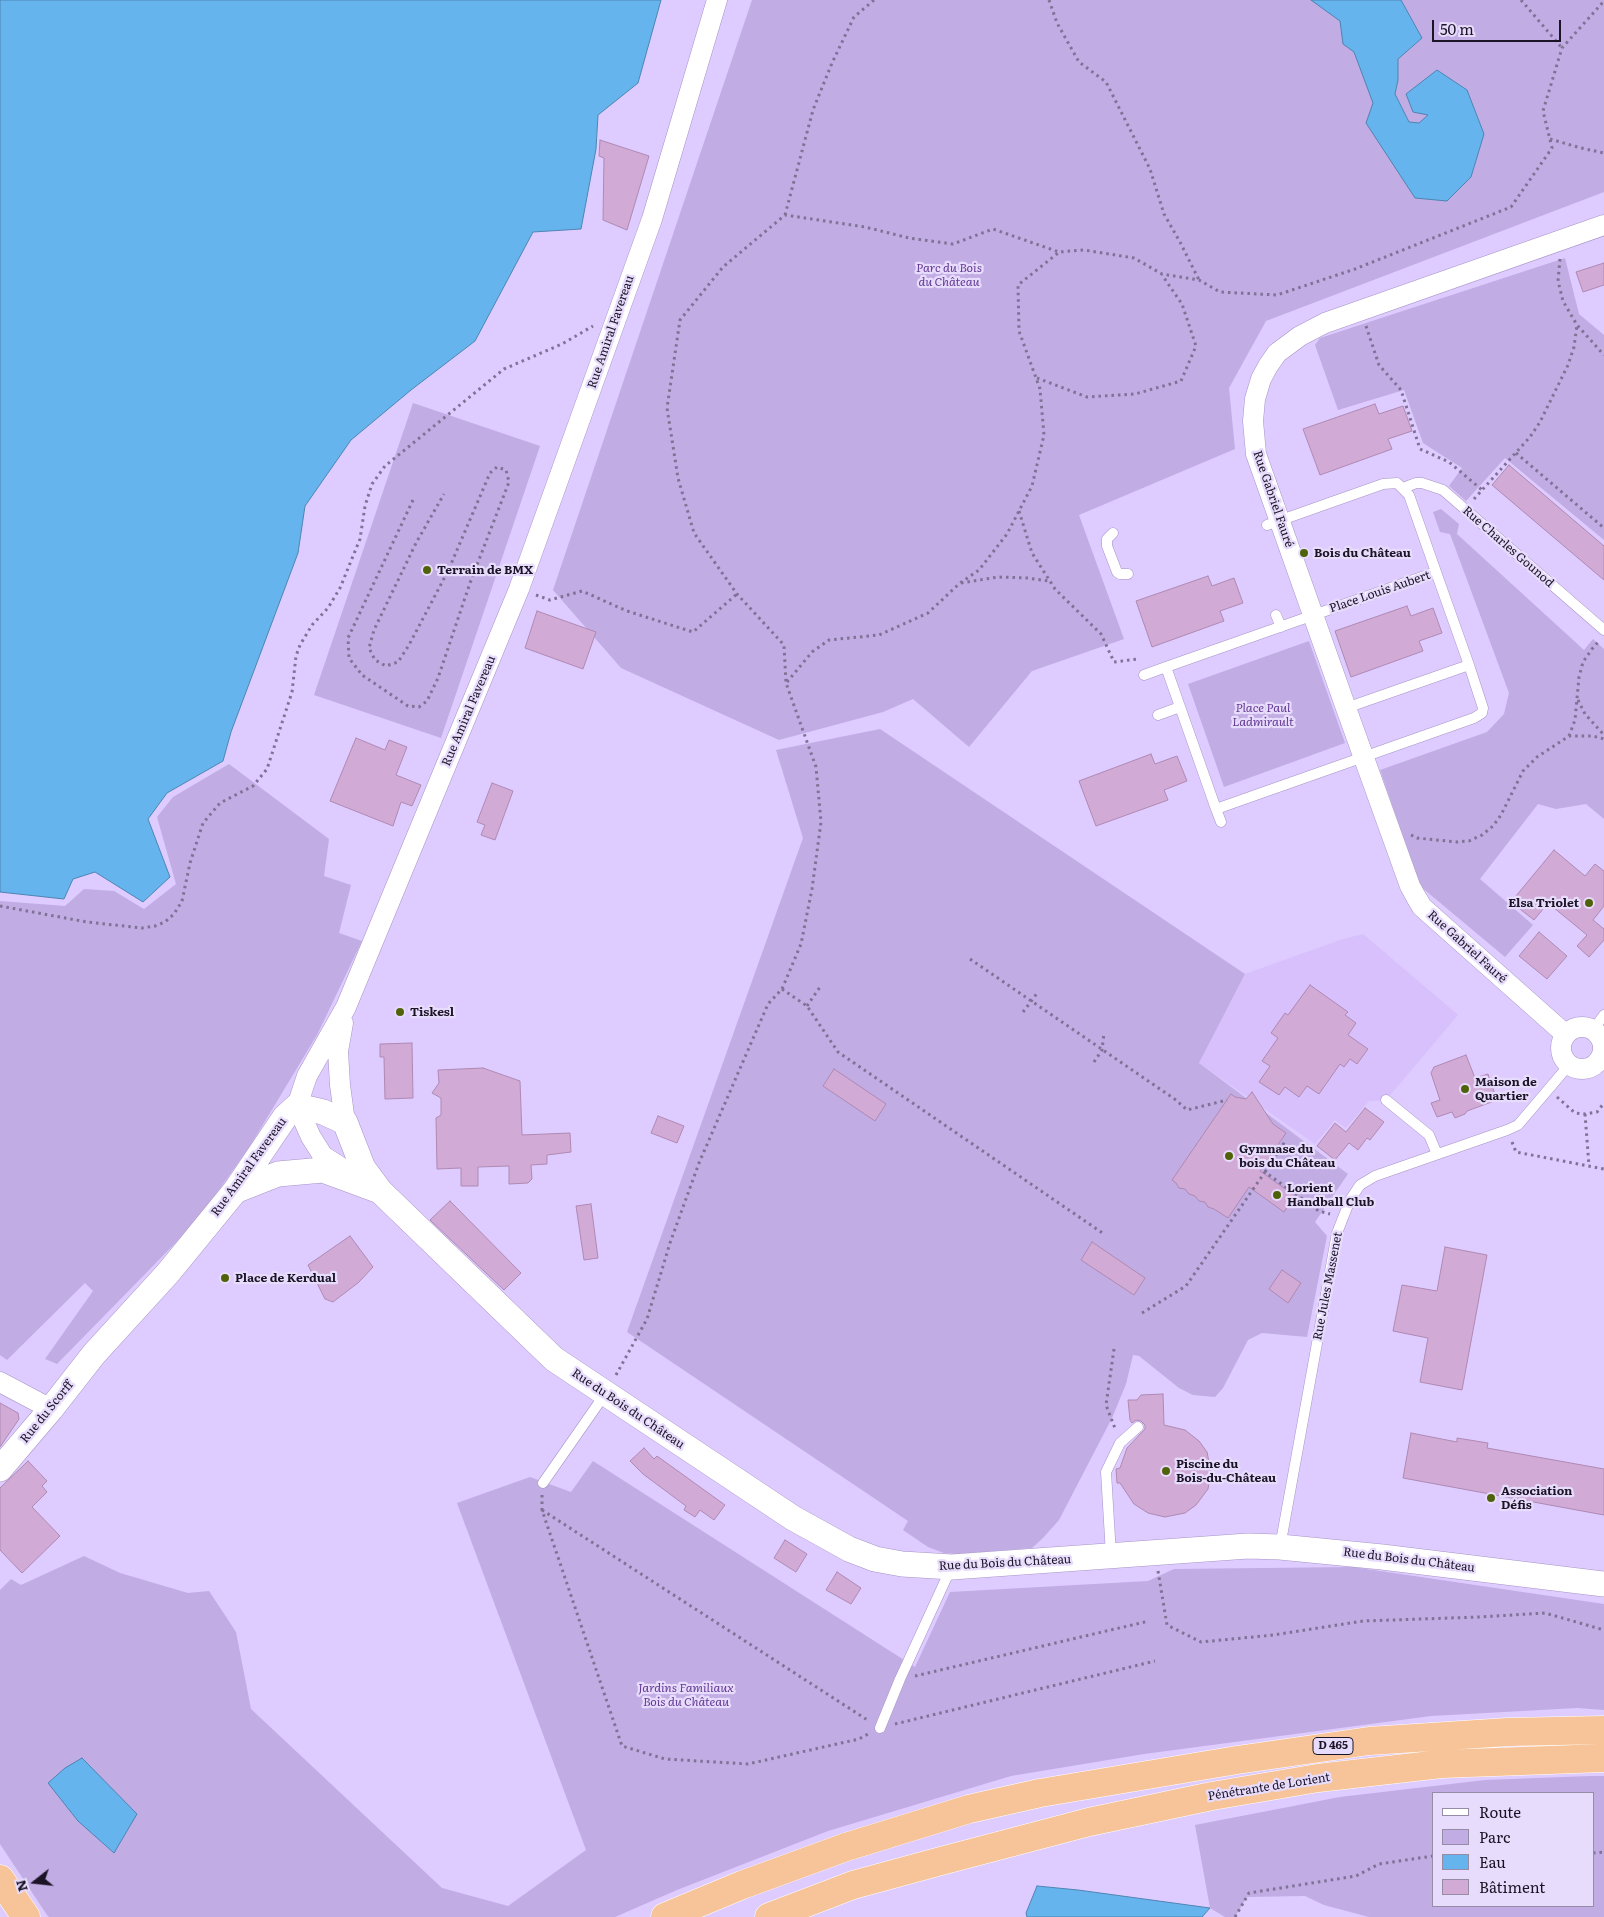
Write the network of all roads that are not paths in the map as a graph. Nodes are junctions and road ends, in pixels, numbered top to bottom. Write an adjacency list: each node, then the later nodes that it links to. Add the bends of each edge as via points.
1 (717, 0): 21 (street, Rue Amiral Favereau, via 652,219 519,589)
2 (1604, 225): 4 (street, Rue Gabriel Fauré, via 1326,324 1300,336 1277,353 1261,379 1253,421 1259,481)
3 (1403, 488): 4 (lane, via 1397,483 1383,484); 6 (lane, Place Louis Aubert, via 1409,495); 11 (lane, Rue Charles Gounod, via 1416,484 1443,490)
4 (1274, 522): 9 (street, Rue Gabriel Fauré)
5 (1114, 533): 7 (lane, via 1107,539 1107,546 1117,572)
6 (1436, 572): 9 (lane, Place Louis Aubert); 12 (lane)
7 (1128, 574)
8 (1276, 615): 10 (lane)
9 (1313, 616): 10 (lane); 16 (street, Rue Gabriel Fauré)
10 (1281, 627): 13 (lane)
11 (1604, 630)
12 (1469, 665): 16 (lane); 18 (lane, via 1482,703 1482,713)
13 (1166, 667): 14 (lane); 15 (lane)
14 (1144, 675)
15 (1180, 707): 17 (lane); 19 (lane)
16 (1346, 708): 18 (street, Rue Gabriel Fauré)
17 (1158, 715)
18 (1364, 757): 19 (lane); 23 (street, Rue Gabriel Fauré, via 1410,886 1422,907)
19 (1216, 808): 20 (lane)
20 (1221, 822)
21 (346, 1008): 27 (street, Rue Amiral Favereau, via 308,1076); 28 (street, Rue du Bois du Château, via 338,1051)
22 (1599, 1022): 23 (street, via 1572,1029); 24 (street, via 1603,1044)
23 (1566, 1034): 25 (street, via 1560,1050)
24 (1601, 1064): 25 (street, via 1584,1069)
25 (1569, 1065): 29 (lane, Rue Jules Massenet, via 1518,1125)
26 (1386, 1100): 29 (lane, via 1429,1135)
27 (297, 1106): 28 (street, via 323,1112); 30 (street, Rue du Bois du Château, via 323,1156); 31 (street, Rue Amiral Favereau, via 285,1117)
28 (345, 1122): 30 (street, Rue du Bois du Château, via 363,1168)
29 (1437, 1154): 39 (lane, Rue Jules Massenet, via 1368,1180 1350,1200 1342,1217)
30 (380, 1190): 31 (street, Rue du Bois du Château, via 323,1170 314,1170 278,1174); 34 (street, Rue du Bois du Château, via 554,1359)
31 (235, 1191): 32 (street, Rue Amiral Favereau, via 168,1273)
32 (94, 1354): 35 (street, Rue du Scorff)
33 (0, 1382): 35 (street)
34 (606, 1393): 38 (lane); 41 (street, Rue du Bois du Château, via 793,1518 848,1549 902,1564)
35 (51, 1409): 37 (street, Rue du Scorff)
36 (1138, 1427): 40 (lane, via 1120,1443 1106,1472)
37 (0, 1469)
38 (543, 1483)
39 (1280, 1546): 40 (street, Rue du Bois du Château); 42 (street, Rue du Bois du Château)
40 (1111, 1556): 41 (street, Rue du Bois du Château)
41 (952, 1567): 43 (lane)
42 (1604, 1584)
43 (880, 1728)
44 (1604, 1730): 46 (highway, D 465, via 1369,1741)
45 (1604, 1758): 47 (highway, Pénétrante de Lorient, via 1441,1764 1318,1778 1090,1822)
46 (1065, 1788): 50 (highway, via 969,1809 846,1847); 51 (highway, via 1007,1812 798,1879)
47 (940, 1861): 52 (highway, via 853,1885); 53 (highway)
48 (0, 1879): 49 (highway)
49 (26, 1917)
50 (665, 1917)
51 (700, 1917)
52 (769, 1917)
53 (814, 1917)

